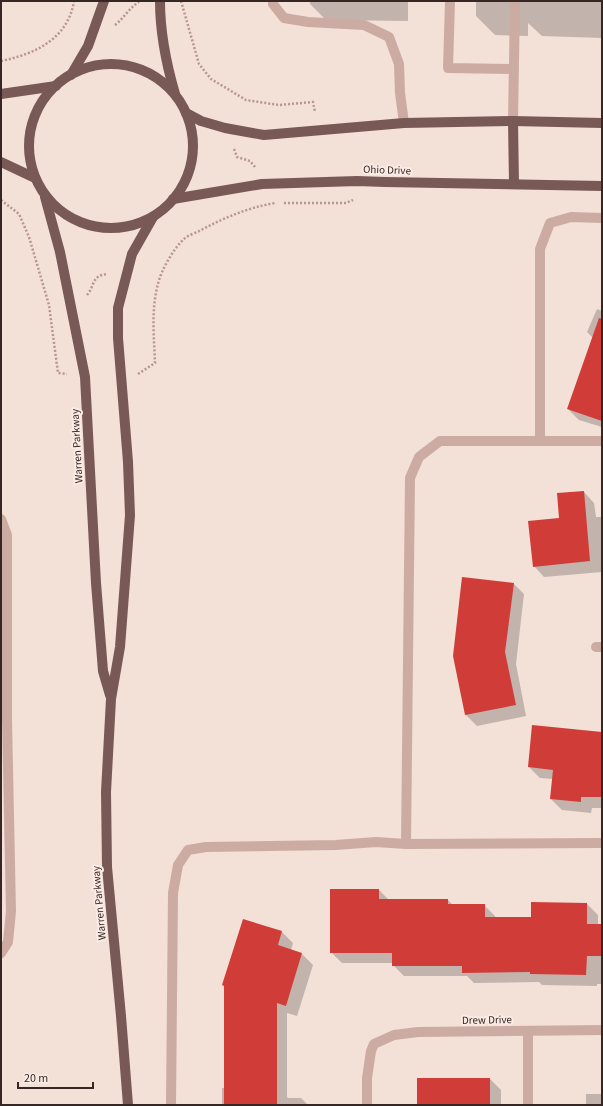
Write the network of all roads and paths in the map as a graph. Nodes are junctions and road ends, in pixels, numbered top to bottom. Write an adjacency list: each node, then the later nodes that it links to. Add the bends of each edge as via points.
1 (74, 1): 10 (path, via 72,11 60,32 47,45)
2 (104, 1): 12 (main road, via 88,46)
3 (160, 1): 15 (main road, via 160,21 167,66)
4 (181, 1): 20 (path, via 199,64 211,79 246,100 279,105 313,102)
5 (273, 1): 19 (street, via 284,18 364,25 389,37 399,64)
6 (450, 1): 11 (street, via 448,68)
7 (515, 1): 11 (street)
8 (139, 2): 9 (path, via 115,25)
9 (108, 26)
10 (1, 61)
11 (514, 69): 17 (street)
12 (71, 75): 13 (main road); 15 (main road, via 84,68 108,64 133,67 156,78)
13 (56, 86): 14 (main road); 24 (main road, via 36,113 30,134 29,156)
14 (1, 94)
15 (175, 94): 16 (main road)
16 (186, 113): 20 (main road, via 201,121 225,128 264,135); 30 (main road, via 192,132 193,152 189,172)
17 (513, 121): 18 (main road); 19 (main road); 26 (main road)
18 (602, 123)
19 (404, 124): 20 (main road)
20 (320, 130)
21 (234, 149): 23 (path, via 237,157 250,161)
22 (1, 162): 24 (main road)
23 (257, 170)
24 (35, 178): 28 (main road)
25 (357, 181): 26 (main road, Ohio Drive); 30 (main road, Ohio Drive, via 262,184); 36 (path, via 357,199 346,203 277,203 250,208 185,238 168,261 157,286 154,310 155,363)
26 (514, 184): 27 (main road, Ohio Drive)
27 (602, 186)
28 (45, 195): 31 (main road, via 58,210 80,222 104,229 129,227); 35 (main road, Warren Parkway, via 60,252)
29 (1, 200): 35 (path, via 19,214 29,237 49,305 58,373)
30 (173, 200): 31 (main road)
31 (153, 217): 36 (main road, Warren Parkway, via 132,254 118,308)
32 (602, 218): 37 (street, via 572,217 550,223 540,249)
33 (108, 274): 34 (path, via 101,274 93,281 89,294)
34 (85, 297)
35 (85, 376): 40 (main road, Warren Parkway, via 96,583 104,671)
36 (123, 383): 40 (main road, Warren Parkway, via 130,515 120,647)
37 (540, 441): 38 (street); 43 (street, via 440,441 419,457 410,478)
38 (602, 441)
39 (1, 519): 41 (street, via 7,535)
40 (111, 699): 47 (main road, Warren Parkway, via 106,792 107,867)
41 (4, 720): 44 (street, via 11,911 8,942)
42 (602, 843): 43 (street)
43 (406, 844): 48 (street, via 376,842 206,847 188,850 178,865 174,893)
44 (1, 953)
45 (602, 1030): 46 (street, Drew Drive)
46 (528, 1031): 49 (street, Drew Drive, via 418,1032 394,1035 374,1044 367,1078); 50 (street)
47 (128, 1105)
48 (171, 1105)
49 (367, 1105)
50 (528, 1105)

